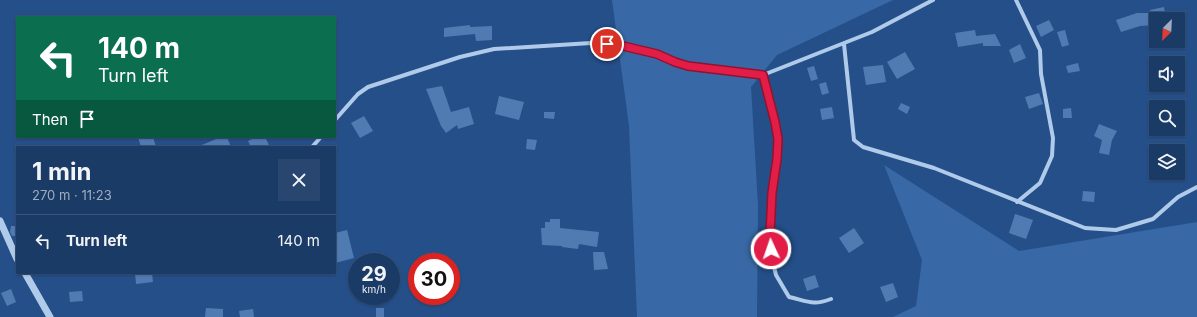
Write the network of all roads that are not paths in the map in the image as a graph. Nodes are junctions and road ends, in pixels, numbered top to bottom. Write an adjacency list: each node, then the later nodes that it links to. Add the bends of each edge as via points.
1 (933, 0): 3 (street)
2 (1016, 0): 9 (street, via 1040,50 1041,74 1053,138 1052,156 1040,183)
3 (844, 44): 4 (street); 9 (street, via 854,140 863,147 934,168)
4 (763, 75): 5 (street, via 688,66 657,54 623,46 591,43 494,49 460,57 368,87 358,94); 14 (street, via 778,139 770,235 776,275 789,297 811,303)
5 (336, 119)
6 (320, 138): 7 (street)
7 (313, 146)
8 (1197, 187): 9 (street, via 1178,197 1152,219 1116,230 1085,228)
9 (1016, 202)
10 (0, 221): 11 (street)
11 (2, 230): 12 (street)
12 (16, 255)
13 (26, 274): 15 (street)
14 (831, 299)
15 (50, 317)

